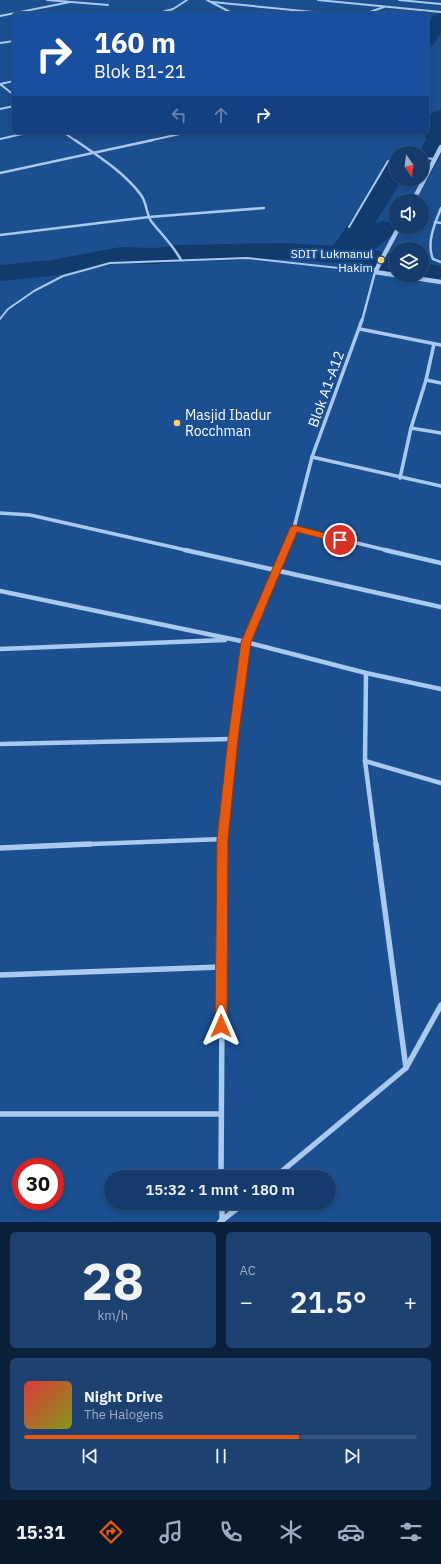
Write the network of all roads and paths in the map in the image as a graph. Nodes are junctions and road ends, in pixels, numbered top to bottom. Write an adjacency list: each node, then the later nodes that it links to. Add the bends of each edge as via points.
1 (47, 0): 6 (street)
2 (187, 0): 12 (street, via 173,9)
3 (207, 0): 7 (street)
4 (318, 0): 10 (street)
5 (399, 0): 8 (street)
6 (70, 2): 9 (street); 11 (street)
7 (212, 2): 13 (street); 14 (street)
8 (441, 4)
9 (108, 5)
10 (385, 7): 15 (street); 16 (street)
11 (20, 12)
12 (162, 12)
13 (230, 12)
14 (314, 12)
15 (370, 12)
16 (441, 12)
17 (12, 14): 18 (street)
18 (0, 16)
19 (12, 41): 20 (street)
20 (0, 43)
21 (12, 81): 22 (street)
22 (0, 84): 23 (street)
23 (12, 93)
24 (12, 106): 25 (street)
25 (0, 109)
26 (21, 134): 29 (street)
27 (66, 134): 31 (street)
28 (178, 134): 31 (street)
29 (0, 138)
30 (441, 147): 33 (street)
31 (93, 152): 35 (street); 39 (street, via 125,177 143,197)
32 (429, 158): 33 (lane)
33 (436, 159): 36 (street)
34 (389, 161): 42 (lane)
35 (0, 173)
36 (417, 194)
37 (264, 208): 39 (street)
38 (441, 208): 40 (street)
39 (149, 217): 44 (street); 45 (street)
40 (435, 222): 41 (street); 46 (street, via 430,251 434,259)
41 (441, 222)
42 (349, 228)
43 (395, 234): 47 (street)
44 (0, 235)
45 (181, 260): 47 (lane, via 247,258); 49 (lane, via 110,263 63,276 34,290)
46 (441, 262)
47 (375, 272): 48 (street); 50 (street, Blok A1-A12)
48 (441, 282)
49 (0, 318)
50 (360, 329): 51 (street); 57 (street, Blok A1-A12)
51 (434, 344): 52 (street); 53 (street)
52 (441, 345)
53 (426, 380): 54 (street); 55 (street)
54 (441, 383)
55 (410, 428): 56 (street); 58 (street)
56 (441, 433)
57 (312, 457): 58 (street); 61 (street, Blok A1-A12)
58 (400, 478): 59 (street)
59 (441, 486)
60 (0, 513): 63 (street, via 30,515)
61 (294, 528): 62 (street); 63 (street, Blok A1-A12)
62 (441, 563)
63 (277, 570): 65 (street); 67 (street, Blok A1-A12)
64 (0, 591): 66 (street)
65 (441, 607)
66 (231, 639): 67 (street); 68 (street)
67 (246, 642): 69 (street); 71 (street, Blok A1-A12)
68 (0, 649)
69 (366, 673): 70 (street); 73 (street)
70 (441, 689)
71 (233, 739): 72 (street); 75 (street, Blok A1-A12)
72 (0, 744)
73 (365, 761): 74 (street); 80 (street)
74 (441, 783)
75 (223, 839): 76 (street); 77 (street, Blok A1-A12)
76 (0, 848)
77 (221, 967): 78 (street); 82 (street, Blok A1-A12)
78 (0, 976)
79 (441, 1005): 80 (street)
80 (406, 1068): 84 (street)
81 (0, 1114): 82 (street)
82 (221, 1114): 83 (street, Blok A1-A12)
83 (221, 1170)
84 (283, 1170)
85 (222, 1210): 87 (street)
86 (236, 1210): 87 (street)
87 (221, 1222)

